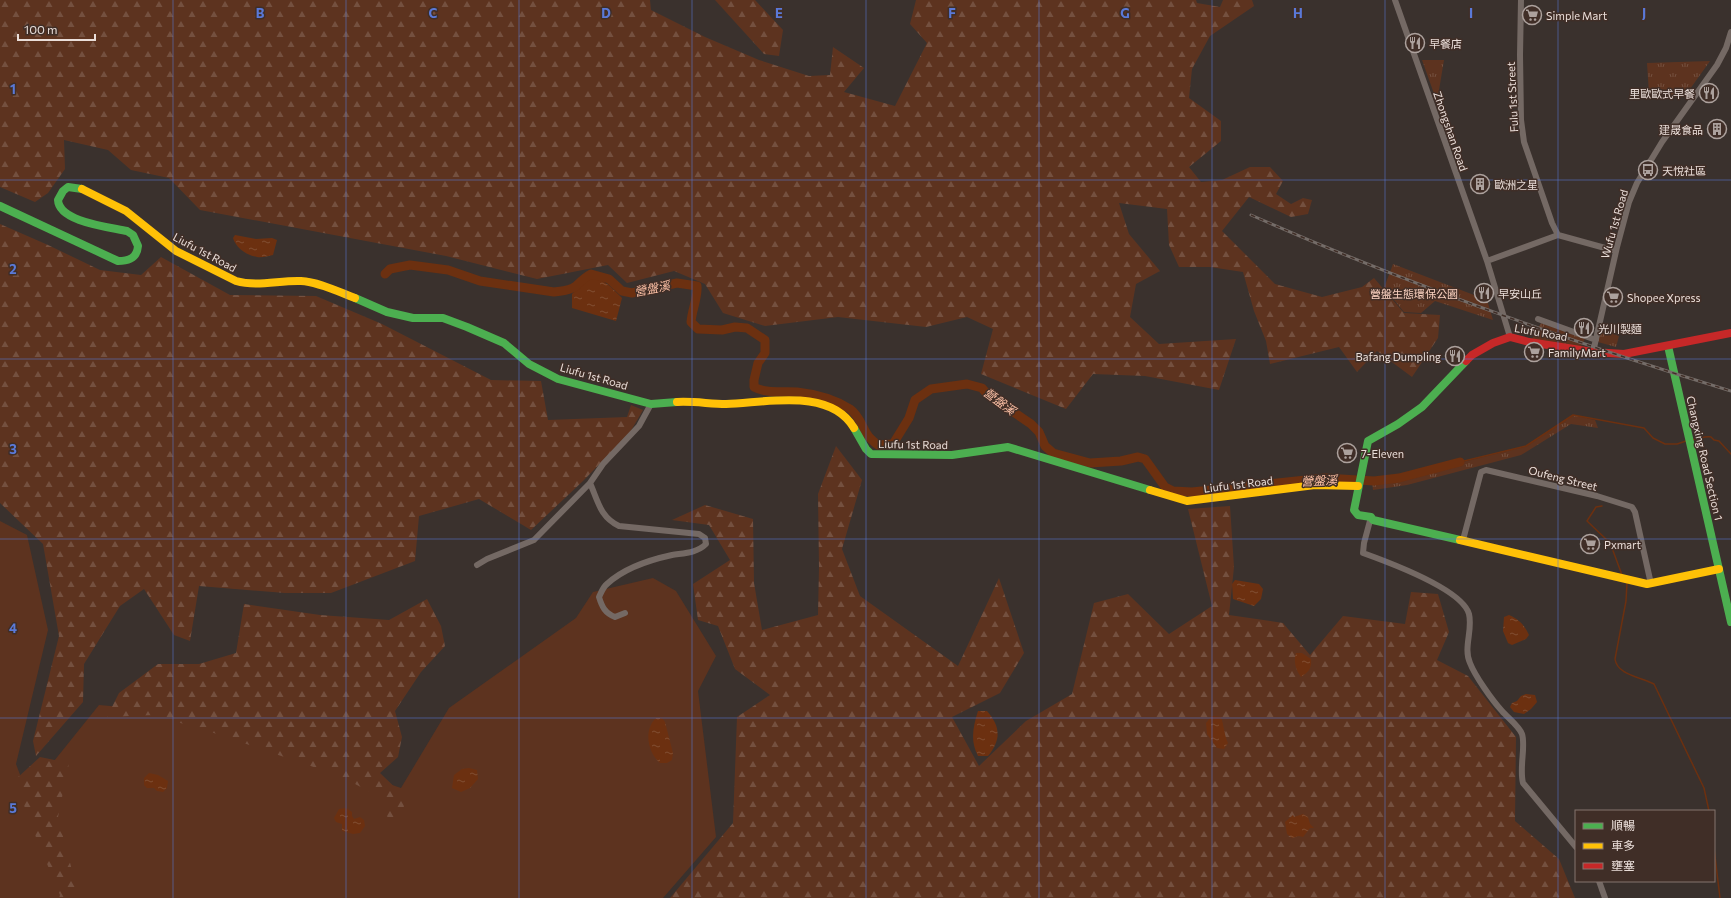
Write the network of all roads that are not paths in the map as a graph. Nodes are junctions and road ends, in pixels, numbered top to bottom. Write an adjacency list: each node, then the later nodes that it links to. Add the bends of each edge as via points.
1 (1395, 0): 7 (street, Zhongshan Road)
2 (1522, 0): 5 (street, Fulu 1st Street, via 1520,62 1524,142)
3 (1731, 32): 6 (street, Wufu 1st Road, via 1717,65 1637,182)
4 (0, 206): 14 (street, Liufu 1st Road, via 118,261 131,260 138,246 134,234 73,218 60,210 58,203 61,193 68,187 79,188 126,212 176,251 236,281 246,284 302,281 362,300 387,312 413,318 443,318 504,343 529,364 558,379)
5 (1558, 235): 6 (street); 7 (street)
6 (1616, 251): 11 (street, Wufu 1st Road)
7 (1487, 261): 10 (street, Zhongshan Road)
8 (1538, 319): 11 (street)
9 (1731, 333): 12 (street, Liufu Road)
10 (1510, 337): 13 (street, Liufu Road); 16 (street, Liufu Road, via 1472,355 1422,407 1368,442)
11 (1596, 340): 13 (street, Wufu 1st Road)
12 (1668, 346): 13 (street, Liufu Road, via 1624,354); 20 (street, Changxing Road Section 1)
13 (1593, 352)
14 (651, 404): 15 (street, via 640,426 603,464); 16 (street, Liufu 1st Road, via 726,404 781,399 805,401 844,414 871,454 952,456 1015,448 1186,501 1315,485)
15 (590, 483): 19 (street, via 534,540); 22 (street, via 602,512 609,521 619,526 699,534 705,538 706,544 700,550 639,565 620,574 606,585 599,597 603,608 615,617)
16 (1358, 486): 17 (street, via 1354,510 1358,515)
17 (1371, 517): 18 (street, via 1373,520); 24 (street, via 1363,553 1426,578 1464,603 1469,615 1470,663 1499,707 1522,734 1523,783)
18 (1463, 540): 21 (street); 21 (street, Oufeng Street, via 1481,472 1486,470 1597,496 1632,507 1636,512)
19 (477, 565)
20 (1720, 569): 21 (street); 23 (street, Changxing Road Section 1)
21 (1650, 584)
22 (625, 613)
23 (1731, 622)
24 (1575, 846)
25 (1599, 882): 26 (street)
26 (1605, 898)

